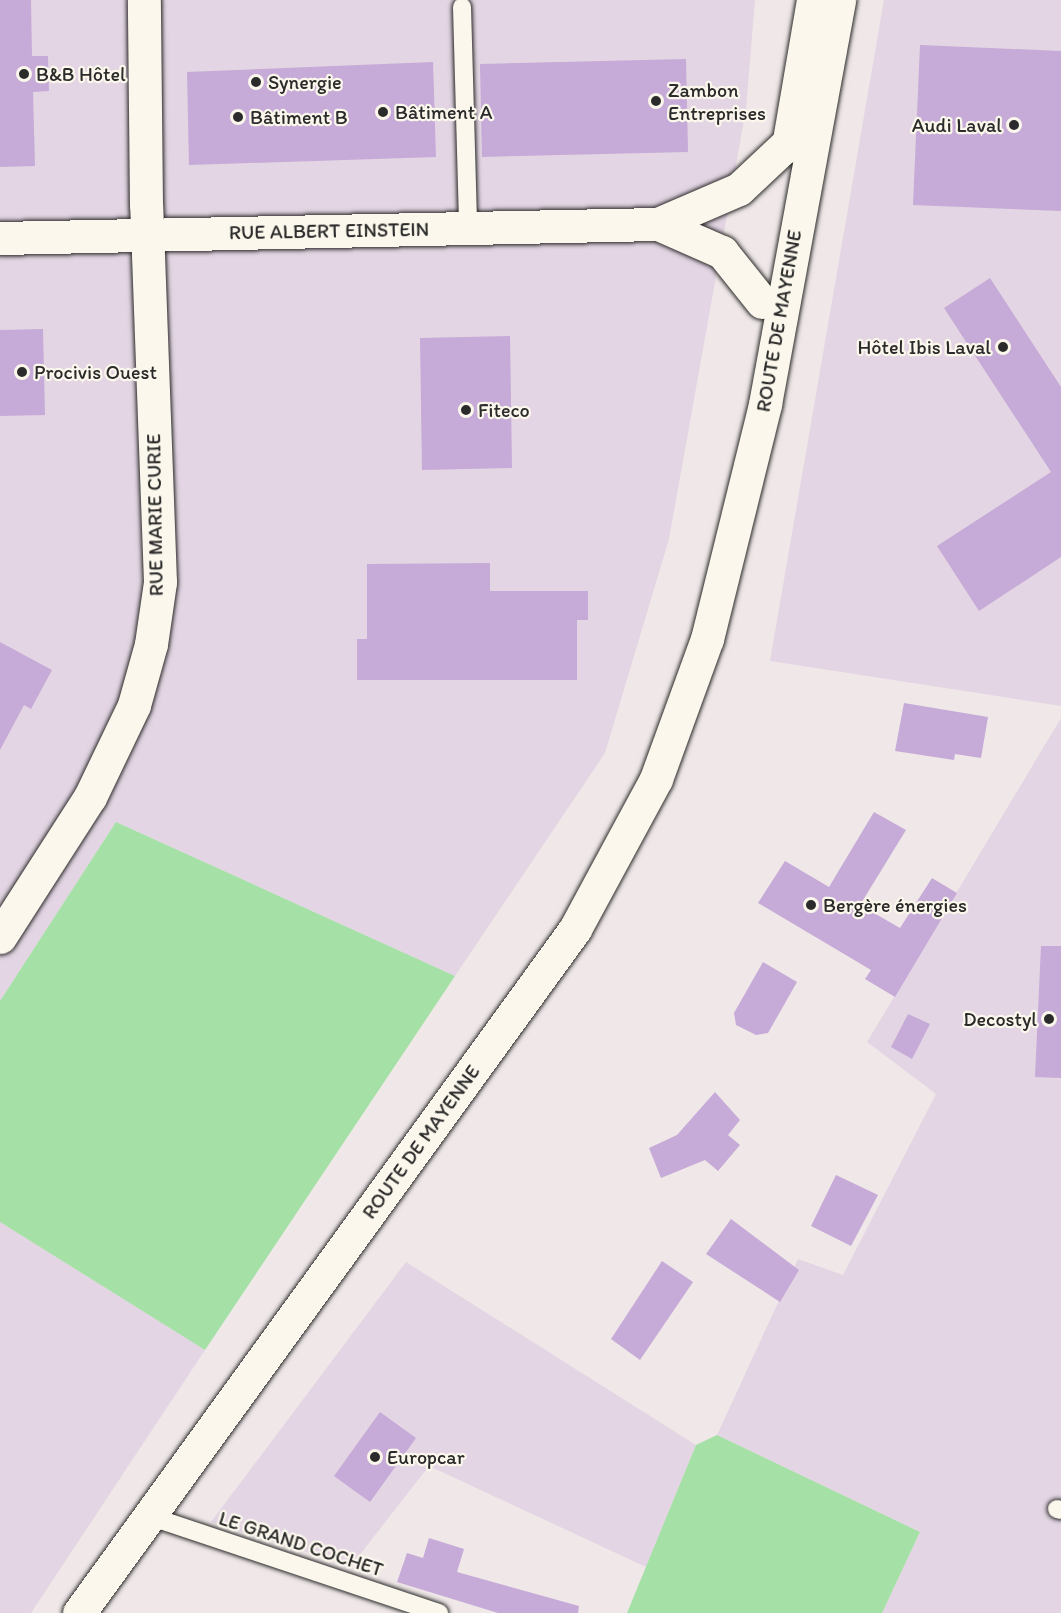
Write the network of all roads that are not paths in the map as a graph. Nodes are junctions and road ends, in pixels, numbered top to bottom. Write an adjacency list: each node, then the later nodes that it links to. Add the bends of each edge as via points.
1 (144, 0): 8 (main road, RUE MARIE CURIE)
2 (813, 0): 5 (main road, ROUTE DE MAYENNE)
3 (839, 0): 11 (main road, ROUTE DE MAYENNE, via 765,404)
4 (462, 8): 7 (lane)
5 (789, 142): 6 (main road, RUE ALBERT EINSTEIN, via 739,189); 10 (main road, ROUTE DE MAYENNE)
6 (658, 224): 7 (main road, RUE ALBERT EINSTEIN); 10 (main road, RUE ALBERT EINSTEIN, via 722,252)
7 (468, 228): 8 (main road, RUE ALBERT EINSTEIN)
8 (147, 235): 9 (main road, RUE ALBERT EINSTEIN); 12 (main road, RUE MARIE CURIE, via 160,582 151,644 134,705 90,797)
9 (0, 238)
10 (762, 302): 11 (main road, ROUTE DE MAYENNE)
11 (706, 639): 13 (main road, ROUTE DE MAYENNE, via 656,778 575,929)
12 (0, 937)
13 (149, 1515): 14 (main road, ROUTE DE MAYENNE); 15 (lane, LE GRAND COCHET)
14 (79, 1613)
15 (439, 1613)

